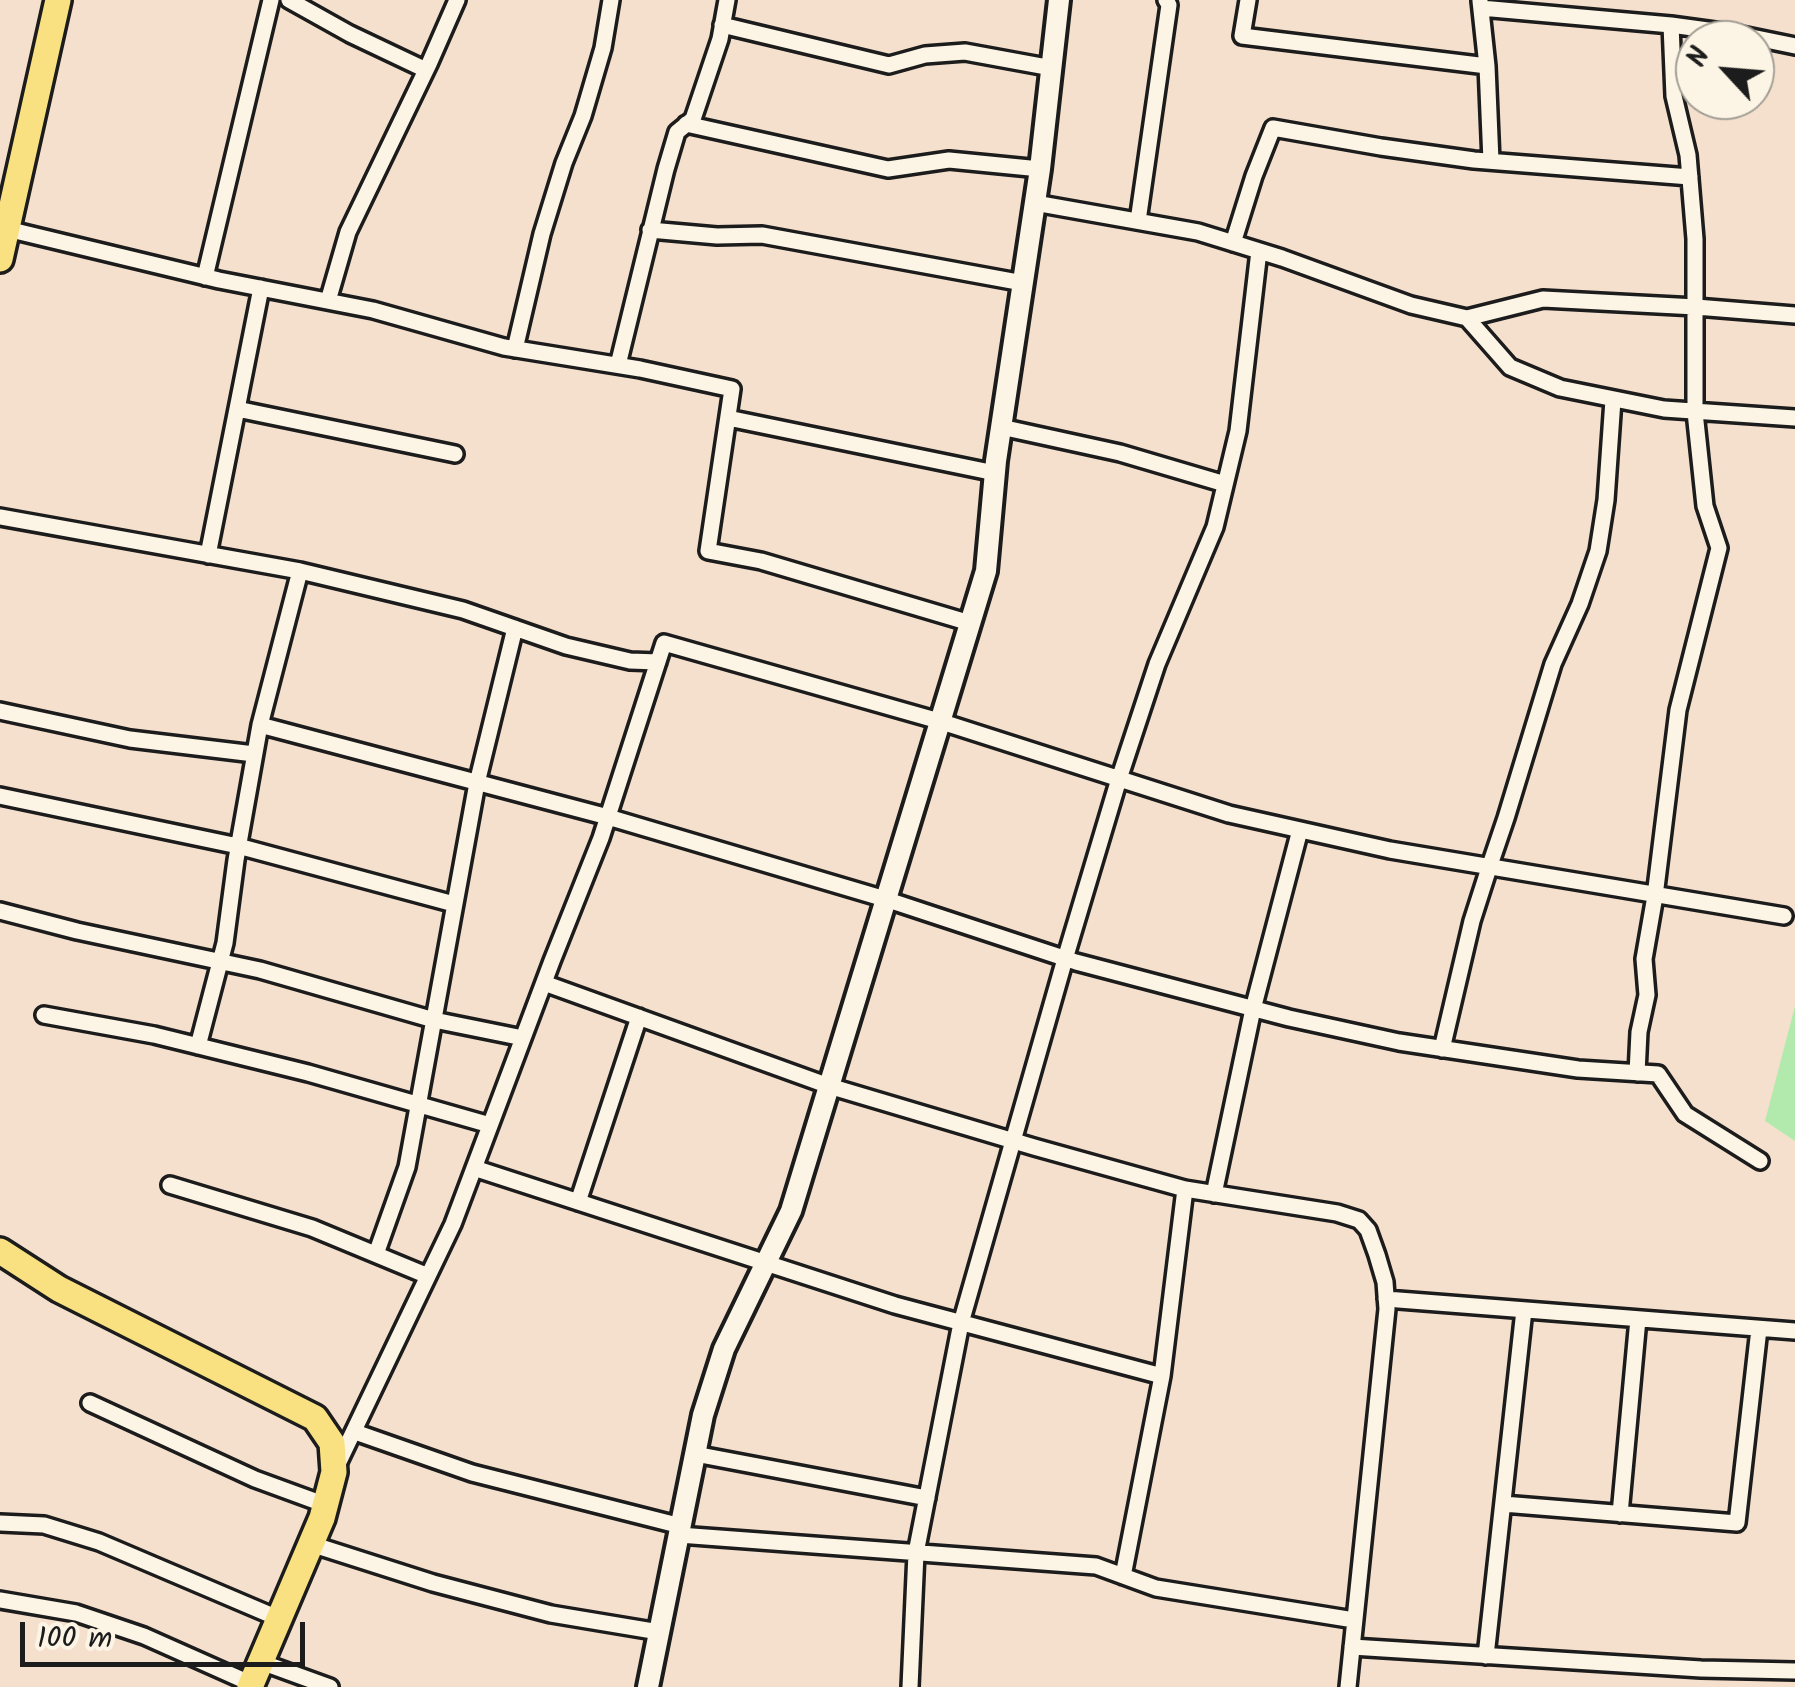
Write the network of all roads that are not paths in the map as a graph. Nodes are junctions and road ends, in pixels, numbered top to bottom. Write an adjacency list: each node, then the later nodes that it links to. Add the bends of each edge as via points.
1 (58, 0): 20 (highway)
2 (270, 0): 28 (street)
3 (289, 0): 16 (street)
4 (457, 0): 16 (street)
5 (611, 0): 35 (street, via 583,116 542,234)
6 (726, 0): 11 (street)
7 (1060, 0): 15 (street)
8 (1166, 0): 23 (street)
9 (1248, 0): 14 (street, via 1242,36)
10 (1481, 4): 12 (street); 14 (street)
11 (722, 25): 15 (street, via 889,65 966,52); 17 (street)
12 (1670, 25): 13 (street); 21 (street, via 1674,96)
13 (1795, 46)
14 (1487, 66): 18 (street)
15 (1052, 68): 19 (street)
16 (426, 70): 31 (street, via 348,232)
17 (686, 124): 19 (street, via 888,170 949,160); 24 (street, via 678,132)
18 (1491, 161): 21 (street); 25 (street, via 1274,128)
19 (1040, 169): 22 (street)
20 (9, 174): 26 (highway)
21 (1690, 177): 32 (street)
22 (1036, 203): 23 (street); 29 (street)
23 (1138, 221): 25 (street)
24 (650, 230): 29 (street, via 762,235); 36 (street)
25 (1234, 243): 27 (street)
26 (2, 249): 28 (street)
27 (1258, 251): 34 (street); 45 (street)
28 (205, 276): 30 (street)
29 (1023, 283): 42 (street)
30 (261, 288): 31 (street); 38 (street)
31 (328, 301): 35 (street)
32 (1696, 307): 33 (street); 34 (street, via 1543,300); 39 (street)
33 (1795, 315)
34 (1466, 318): 37 (street, via 1510,366 1560,388)
35 (516, 349): 36 (street)
36 (618, 365): 40 (street, via 732,389)
37 (1612, 400): 39 (street); 62 (street, via 1598,551 1553,664)
38 (238, 409): 43 (street); 47 (street)
39 (1695, 412): 41 (street); 63 (street, via 1705,506 1719,548 1678,710)
40 (728, 418): 44 (street); 49 (street, via 708,551)
41 (1795, 418)
42 (1002, 427): 44 (street); 45 (street)
43 (455, 454)
44 (995, 473): 49 (street, via 986,571)
45 (1226, 484): 56 (street)
46 (0, 517): 47 (street)
47 (208, 555): 48 (street)
48 (300, 571): 50 (street); 54 (street)
49 (970, 623): 53 (street)
50 (515, 628): 51 (street, via 630,662); 57 (street)
51 (658, 662): 53 (street, via 664,643); 59 (street)
52 (0, 711): 55 (street, via 130,739)
53 (939, 721): 56 (street); 64 (street)
54 (260, 725): 55 (street); 57 (street)
55 (254, 754): 61 (street)
56 (1119, 779): 60 (street); 68 (street)
57 (477, 783): 59 (street); 65 (street)
58 (0, 796): 61 (street)
59 (608, 817): 64 (street); 70 (street)
60 (1300, 830): 62 (street); 71 (street)
61 (238, 846): 65 (street); 69 (street)
62 (1488, 868): 63 (street); 77 (street)
63 (1655, 896): 67 (street); 78 (street)
64 (885, 899): 68 (street); 79 (street)
65 (454, 904): 74 (street)
66 (0, 911): 69 (street)
67 (1784, 916)
68 (1064, 958): 71 (street); 82 (street)
69 (220, 962): 74 (street); 76 (street)
70 (544, 983): 73 (street); 75 (street)
71 (1253, 1009): 77 (street); 87 (street)
72 (44, 1015): 76 (street)
73 (639, 1018): 79 (street); 88 (street)
74 (434, 1020): 75 (street); 80 (street)
75 (523, 1038): 81 (street)
76 (198, 1046): 80 (street)
77 (1442, 1049): 78 (street)
78 (1637, 1072): 83 (street, via 1658,1074 1685,1114)
79 (829, 1086): 82 (street); 91 (street, via 792,1210)
80 (419, 1105): 81 (street); 90 (street, via 407,1166)
81 (490, 1125): 84 (street)
82 (1013, 1140): 86 (street); 96 (street)
83 (1760, 1162)
84 (474, 1168): 88 (street); 92 (street)
85 (170, 1185): 90 (street)
86 (1186, 1189): 87 (street); 99 (street)
87 (1214, 1194): 93 (street, via 1359,1220 1377,1255)
88 (578, 1202): 91 (street)
89 (0, 1251): 103 (highway, via 59,1288 315,1418 332,1443)
90 (376, 1254): 92 (street)
91 (766, 1264): 96 (street); 102 (street, via 724,1349)
92 (428, 1276): 101 (street)
93 (1386, 1299): 94 (street); 115 (street)
94 (1524, 1310): 95 (street); 105 (street)
95 (1638, 1319): 97 (street); 107 (street)
96 (961, 1323): 99 (street); 104 (street)
97 (1759, 1328): 98 (street); 107 (street, via 1737,1523)
98 (1795, 1331)
99 (1162, 1376): 112 (street)
100 (90, 1403): 106 (street)
101 (355, 1432): 103 (street); 109 (street, via 472,1474)
102 (695, 1454): 104 (street); 109 (street)
103 (334, 1472): 106 (highway)
104 (926, 1498): 111 (street)
105 (1503, 1504): 107 (street); 118 (street)
106 (326, 1505): 110 (highway)
107 (1620, 1514)
108 (0, 1523): 114 (street, via 44,1525 99,1542)
109 (680, 1531): 111 (street); 116 (street)
110 (311, 1544): 114 (highway); 116 (street, via 551,1614)
111 (916, 1552): 112 (street, via 1096,1566); 124 (street)
112 (1123, 1576): 115 (street, via 1156,1588)
113 (0, 1600): 121 (street, via 76,1614)
114 (280, 1619): 121 (highway)
115 (1354, 1620): 117 (street)
116 (660, 1632): 123 (street)
117 (1352, 1648): 118 (street); 125 (street)
118 (1486, 1656): 119 (street)
119 (1701, 1669): 120 (street); 126 (street)
120 (1795, 1671)
121 (254, 1678): 122 (street)
122 (330, 1687)
123 (648, 1687)
124 (910, 1687)
125 (1348, 1687)
126 (1700, 1687)

